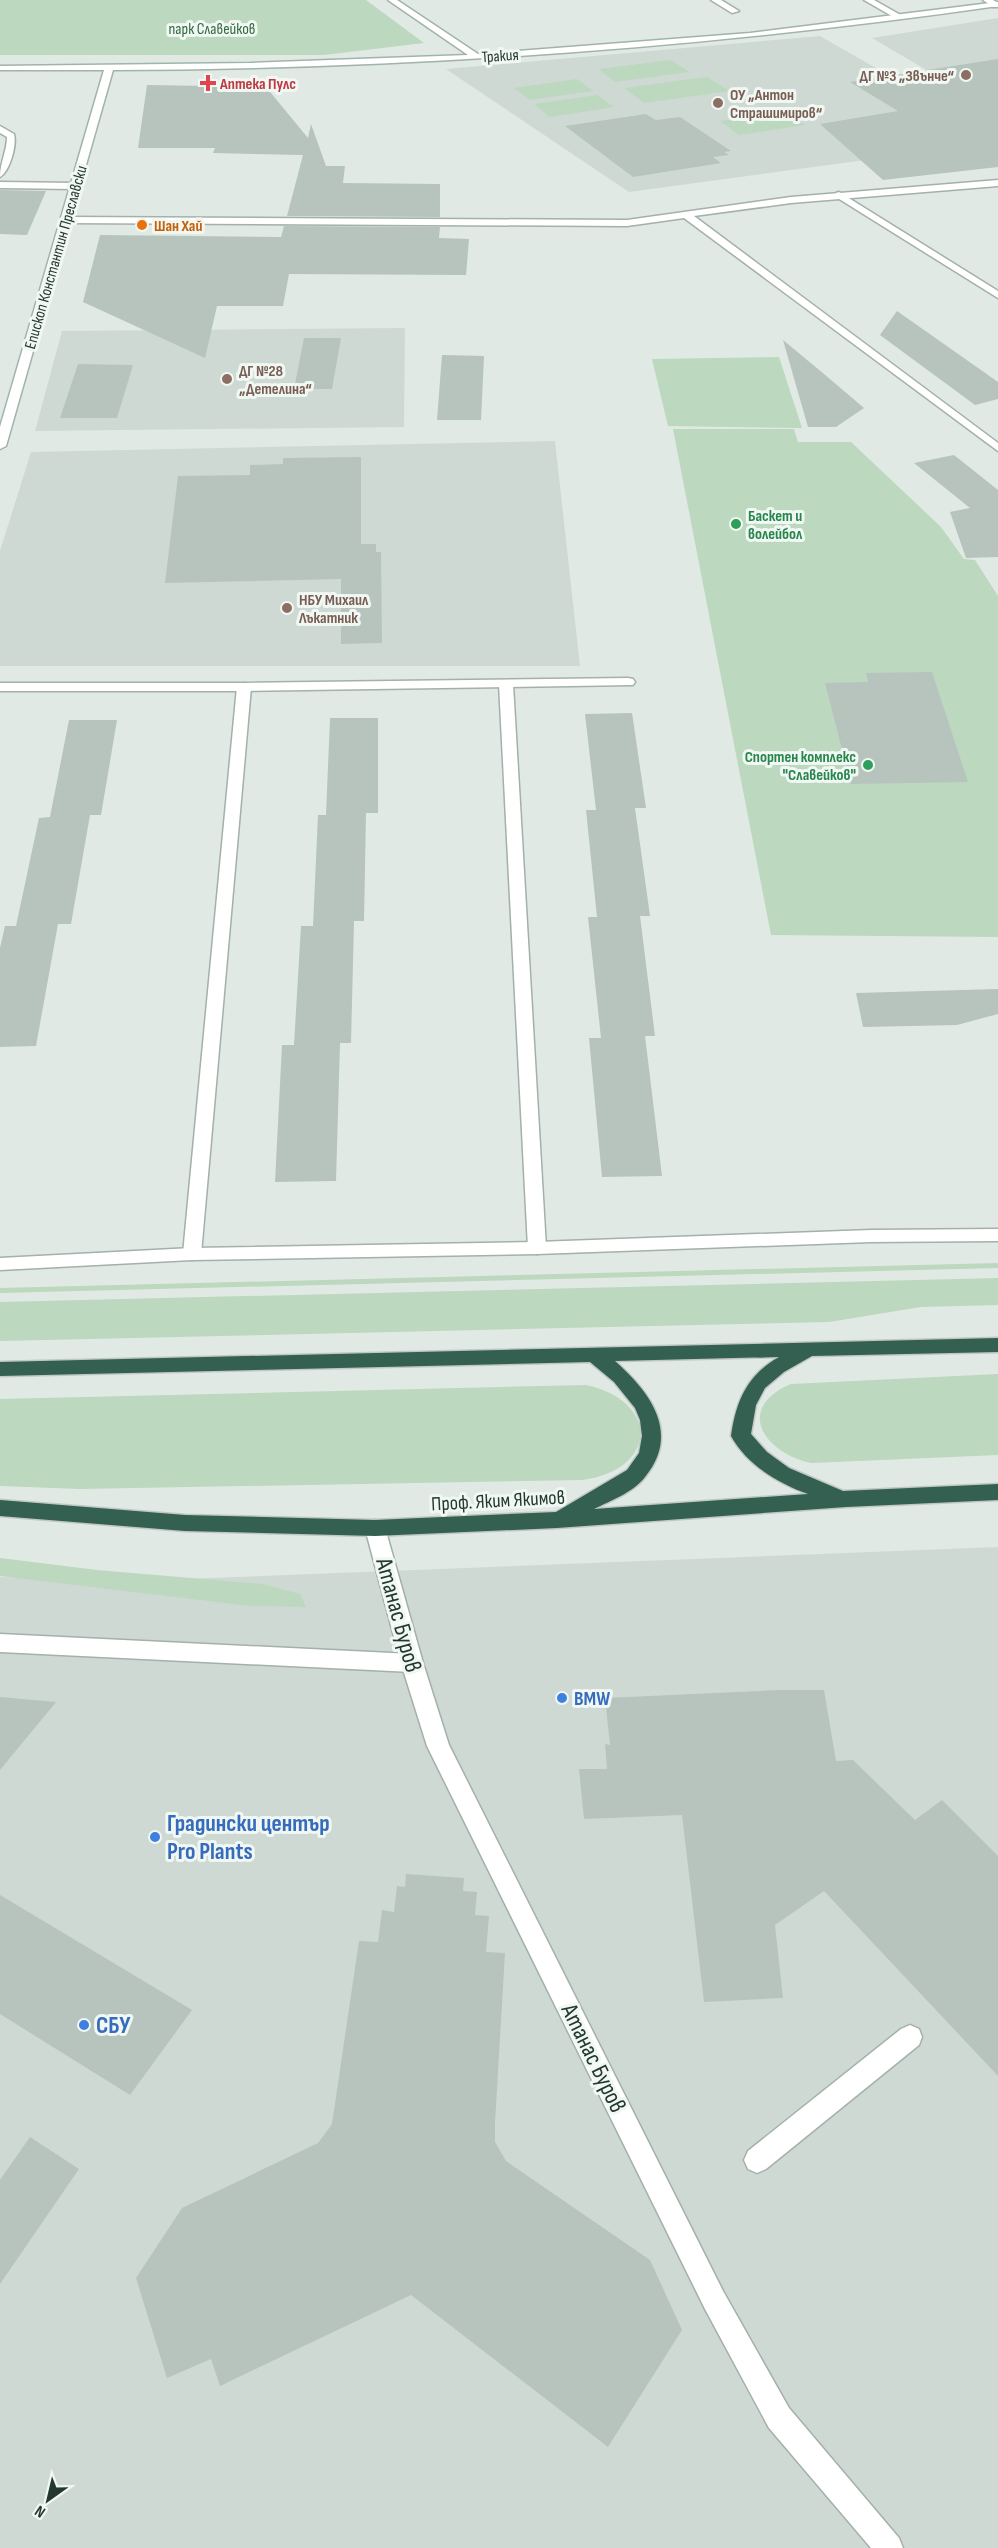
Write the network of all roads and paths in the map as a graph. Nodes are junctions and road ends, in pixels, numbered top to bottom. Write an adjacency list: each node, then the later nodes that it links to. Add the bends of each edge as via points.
1 (392, 0): 8 (street)
2 (715, 0): 6 (street)
3 (868, 0): 7 (street)
4 (987, 0): 5 (street)
5 (997, 4): 7 (street, Тракия)
6 (735, 11)
7 (900, 17): 8 (street, Тракия, via 648,44)
8 (477, 57): 10 (street, Тракия)
9 (0, 68): 10 (street, Тракия)
10 (109, 68): 15 (street, Епископ Константин Преславски)
11 (0, 129): 12 (street, via 11,136 11,146)
12 (0, 174)
13 (998, 183): 16 (street)
14 (0, 185): 15 (street)
15 (75, 186): 18 (street, Епископ Константин Преславски)
16 (839, 195): 17 (street); 19 (street)
17 (687, 216): 18 (street, via 627,223); 20 (street)
18 (65, 220): 21 (street, Епископ Константин Преславски)
19 (998, 295)
20 (996, 445)
21 (0, 446)
22 (628, 682): 23 (street)
23 (506, 684): 25 (street); 27 (street)
24 (0, 687): 25 (street)
25 (244, 687): 28 (street)
26 (998, 1235): 27 (street)
27 (537, 1248): 28 (street)
28 (192, 1254): 29 (street)
29 (0, 1264)
30 (998, 1345): 31 (highway)
31 (809, 1349): 32 (highway); 35 (highway, via 777,1366 757,1383 743,1409 741,1436 754,1454 784,1475)
32 (593, 1354): 33 (highway); 37 (highway, via 622,1376 644,1403 652,1420 650,1446 638,1473)
33 (0, 1369)
34 (998, 1492): 35 (highway, Проф. Яким Якимов)
35 (846, 1498): 37 (highway, Проф. Яким Якимов)
36 (0, 1508): 38 (highway, Проф. Яким Якимов, via 185,1523)
37 (557, 1520): 38 (highway, Проф. Яким Якимов)
38 (375, 1528): 40 (street, Атанас Буров)
39 (0, 1643): 40 (street)
40 (412, 1663): 43 (street, Атанас Буров, via 438,1746 714,2300 779,2418)
41 (910, 2037): 42 (street)
42 (757, 2160)
43 (889, 2548)

